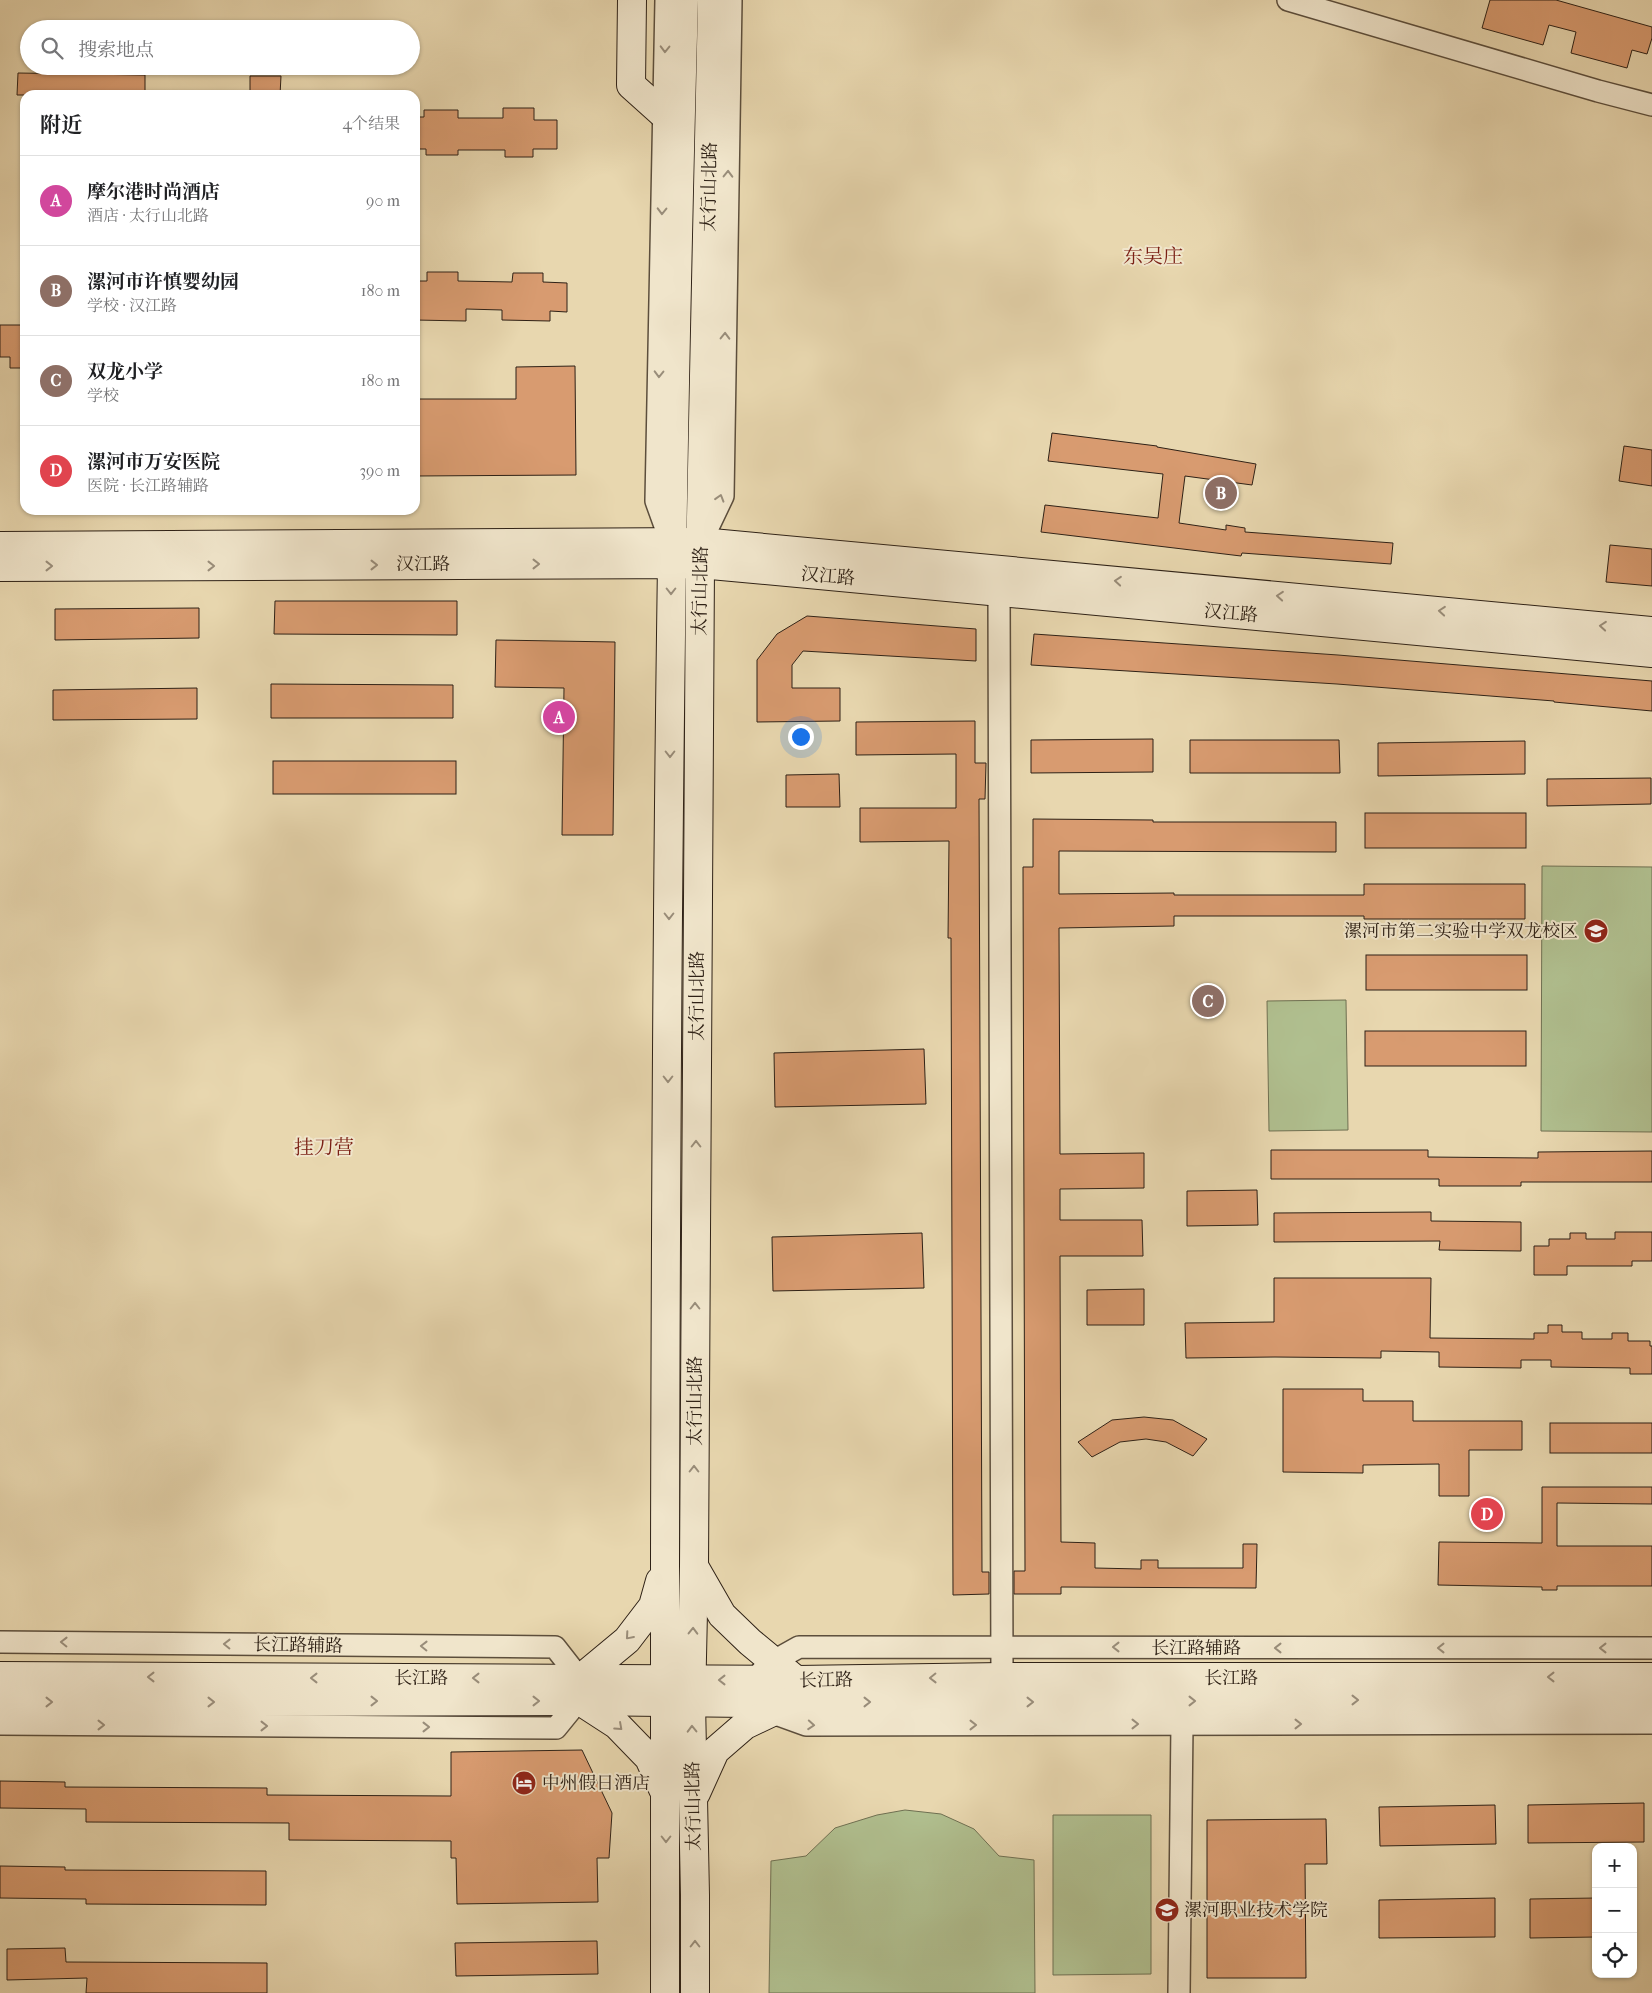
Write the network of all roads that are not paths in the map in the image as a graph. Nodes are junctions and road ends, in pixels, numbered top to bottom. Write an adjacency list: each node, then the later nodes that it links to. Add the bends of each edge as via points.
1 (632, 0): 8 (main road, via 631,85)
2 (666, 0): 8 (street, one-way to 8)
3 (684, 0): 8 (main road, 太行山北路)
4 (712, 0): 11 (main road, 太行山北路)
5 (731, 0): 11 (street, one-way to 5, via 723,496)
6 (1288, 0): 7 (street)
7 (1652, 105)
8 (672, 122): 10 (main road, 太行山北路, one-way to 10)
9 (0, 546): 10 (main road, 汉江路)
10 (671, 553): 11 (main road, 汉江路); 12 (main road, 汉江路, one-way to 10); 16 (main road, 太行山北路, one-way to 16)
11 (700, 553): 13 (main road, 汉江路); 14 (main road, 汉江路, one-way to 11); 17 (main road, 太行山北路, one-way to 11)
12 (0, 567)
13 (998, 591): 15 (main road, 汉江路); 19 (street)
14 (1652, 631)
15 (1652, 653)
16 (665, 1562): 25 (main road, one-way to 25, via 653,1606 628,1640); 26 (main road, 太行山北路)
17 (694, 1566): 21 (main road, via 722,1615); 26 (main road, 太行山北路, one-way to 17)
18 (0, 1642): 25 (street, 长江路辅路, one-way to 18, via 555,1647)
19 (1002, 1647): 20 (street, 长江路辅路, one-way to 19); 21 (street, 长江路辅路, via 799,1647); 23 (street)
20 (1652, 1648)
21 (774, 1661): 27 (main road); 28 (street, 长江路辅路)
22 (0, 1676): 25 (main road, 长江路, one-way to 22)
23 (1002, 1677): 24 (main road, 长江路, one-way to 23); 27 (main road, 长江路, one-way to 27)
24 (1652, 1677)
25 (579, 1690): 26 (main road, 长江路); 30 (main road, 长江路, one-way to 25); 32 (street, one-way to 25, via 556,1728); 34 (main road, one-way to 34, via 649,1758)
26 (678, 1691): 28 (main road, 长江路); 34 (main road, 太行山北路); 35 (main road, 太行山北路, one-way to 26)
27 (796, 1691): 28 (main road, 长江路); 28 (main road); 29 (main road, 长江路, one-way to 29)
28 (757, 1698): 33 (street, one-way to 33, via 806,1726); 35 (main road, via 745,1725 715,1751)
29 (1652, 1699)
30 (0, 1702)
31 (1652, 1722): 33 (street, one-way to 31)
32 (0, 1724)
33 (1182, 1724): 38 (street)
34 (666, 1798): 36 (main road, 太行山北路, one-way to 36)
35 (694, 1798): 37 (main road, 太行山北路, one-way to 35)
36 (665, 1993)
37 (695, 1993)
38 (1179, 1993)

